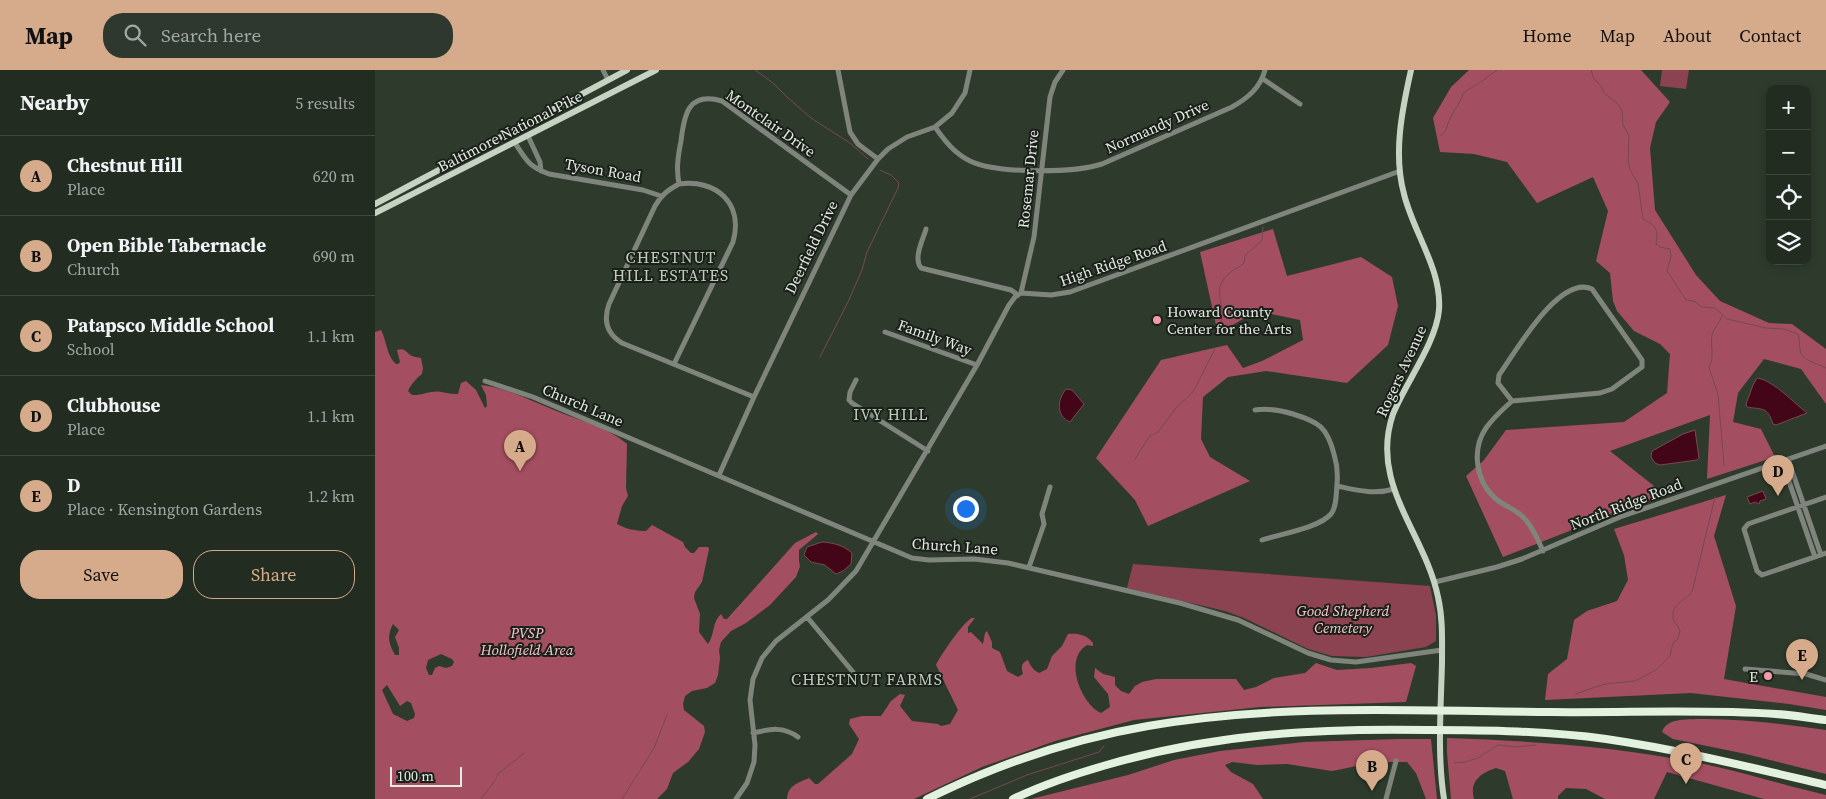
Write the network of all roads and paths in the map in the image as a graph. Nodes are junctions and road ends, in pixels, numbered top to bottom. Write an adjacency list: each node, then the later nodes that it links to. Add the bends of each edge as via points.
1 (603, 70): 10 (street)
2 (627, 70): 10 (main road, Baltimore National Pike)
3 (656, 70): 13 (main road, Baltimore National Pike)
4 (838, 70): 15 (street, via 850,132 858,144)
5 (970, 70): 12 (street, Deerfield Drive, via 960,102)
6 (1063, 70): 17 (street, Rosemar Drive, via 1050,97)
7 (1265, 70): 9 (street, Normandy Drive)
8 (1411, 70): 18 (main road, Rogers Avenue, via 1401,125)
9 (1263, 79): 11 (street); 17 (street, Normandy Drive, via 1250,96 1232,107 1103,164 1073,170)
10 (608, 80): 22 (main road, Baltimore National Pike)
11 (1300, 104)
12 (935, 127): 15 (street, Deerfield Drive, via 897,142); 17 (street, Normandy Drive, via 953,150 976,164)
13 (528, 136): 14 (main road, Baltimore National Pike); 16 (street)
14 (515, 143): 16 (street, Tyson Road, via 531,166); 23 (main road, Baltimore National Pike)
15 (878, 159): 20 (street, Deerfield Drive)
16 (541, 170): 21 (street, Tyson Road)
17 (1041, 171): 25 (street, Rosemar Drive, via 1033,244)
18 (1400, 171): 25 (street, High Ridge Road, via 1070,292 1059,295); 40 (main road, Rogers Avenue, via 1406,203 1435,276 1439,302 1433,332 1389,427 1386,454)
19 (679, 184): 20 (street, Montclair Drive, via 677,163 685,117 691,106 710,98 728,104); 21 (street); 27 (street, via 705,185 720,192 727,198 736,227 733,242)
20 (851, 194): 31 (street, Deerfield Drive)
21 (661, 196): 27 (street, via 605,318 616,339)
22 (375, 204)
23 (375, 213)
24 (926, 229): 25 (street, High Ridge Road, via 918,257 921,268)
25 (1020, 294): 28 (street, via 1009,305)
26 (885, 332): 28 (street, Family Way)
27 (675, 364): 31 (street)
28 (977, 365): 35 (street)
29 (856, 380): 35 (street, via 850,392 852,403)
30 (485, 381): 37 (street, Church Lane, via 533,397)
31 (754, 397): 37 (street, Deerfield Drive)
32 (1512, 400): 32 (street, via 1600,393 1612,389 1641,368 1642,360 1591,289 1583,286 1574,288 1549,306 1513,355 1498,379); 45 (street, via 1493,419 1480,439 1477,449 1479,473 1489,492 1516,511 1531,527)
33 (1255, 410): 38 (street, via 1281,410 1320,425 1331,443 1337,466)
34 (1826, 446): 36 (street, North Ridge Road)
35 (928, 451): 44 (street)
36 (1785, 460): 42 (street); 45 (street, North Ridge Road, via 1620,517)
37 (719, 475): 44 (street, Church Lane)
38 (1337, 486): 40 (street, via 1375,492); 43 (street, via 1333,510 1326,519)
39 (1050, 487): 47 (street, via 1042,514 1044,524)
40 (1393, 489): 48 (main road, Rogers Avenue)
41 (1826, 497): 42 (street)
42 (1801, 505): 46 (street); 46 (street, via 1744,527 1757,572 1765,575)
43 (1262, 540)
44 (873, 543): 47 (street, Church Lane, via 921,560 974,559); 49 (street, via 847,582)
45 (1543, 551): 48 (street, North Ridge Road, via 1497,567)
46 (1821, 555)
47 (1029, 567): 50 (street, Church Lane, via 1229,616 1308,653 1331,660 1356,662)
48 (1435, 582): 50 (main road, Rogers Avenue, via 1441,611)
49 (807, 616): 52 (street); 55 (street, via 776,641 756,669 750,700)
50 (1442, 650): 65 (main road, Rogers Avenue, via 1440,744)
51 (1745, 669): 53 (street, via 1806,674)
52 (853, 672)
53 (1826, 680)
54 (1826, 720): 62 (highway, via 1712,711 1380,710 1227,716 1148,726 1082,741 1014,762)
55 (753, 733): 56 (street, via 779,729); 61 (street, via 754,762 747,784)
56 (798, 737)
57 (1396, 761): 64 (street)
58 (1764, 770): 59 (highway); 60 (highway); 63 (highway, via 1653,747 1554,734 1328,730 1255,735 1158,751 1087,771)
59 (1826, 781)
60 (1826, 785)
61 (736, 799)
62 (927, 799)
63 (1013, 799)
64 (1386, 799)
65 (1444, 799)

